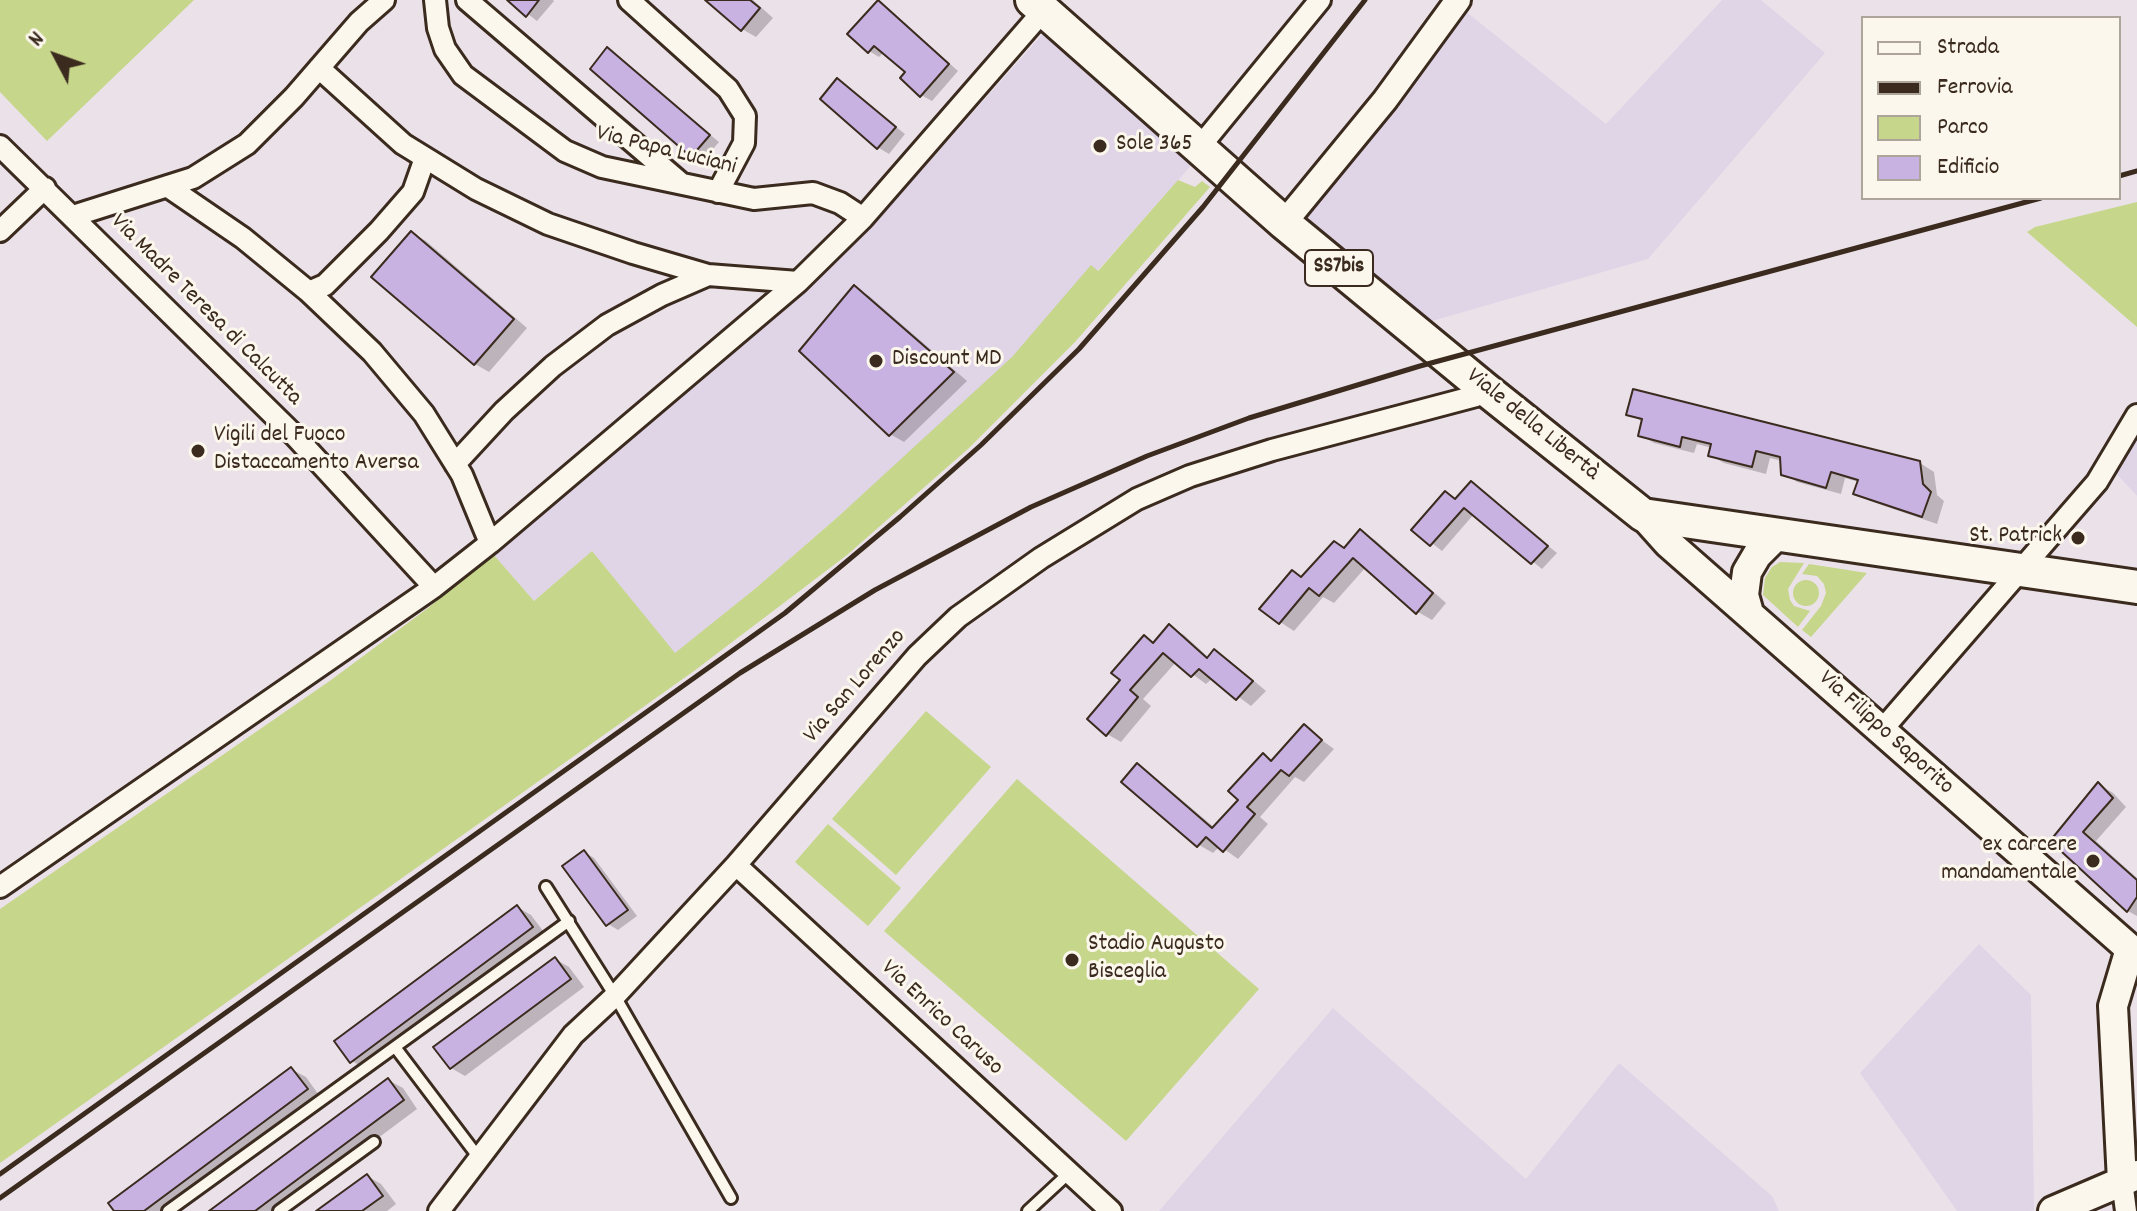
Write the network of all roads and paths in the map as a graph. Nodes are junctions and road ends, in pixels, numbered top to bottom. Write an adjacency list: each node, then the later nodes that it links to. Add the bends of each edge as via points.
1 (384, 0): 8 (street)
2 (435, 0): 13 (street, Via Papa Luciani, via 445,49 463,75 527,123 565,151 602,167)
3 (467, 0): 13 (street)
4 (629, 0): 15 (street, via 728,89 745,116 744,143)
5 (1320, 0): 10 (street)
6 (1458, 0): 18 (street)
7 (1038, 5): 10 (main road, Viale della Libertà / SS7bis); 17 (street)
8 (319, 68): 11 (street); 12 (street, via 247,144 193,178)
9 (0, 146): 14 (street, Via Madre Teresa di Calcutta)
10 (1198, 149): 18 (main road, Viale della Libertà / SS7bis)
11 (425, 158): 20 (street, via 548,224); 22 (street, via 413,192 394,214 336,276)
12 (167, 186): 16 (street); 22 (street)
13 (685, 186): 15 (street, Via Papa Luciani)
14 (45, 188): 16 (street, Via Madre Teresa di Calcutta); 19 (street)
15 (718, 192): 17 (street, Via Papa Luciani, via 754,199 813,193)
16 (73, 216): 30 (street, Via Madre Teresa di Calcutta, via 295,436)
17 (863, 218): 21 (street)
18 (1284, 223): 23 (main road, Viale della Libertà / SS7bis)
19 (0, 231)
20 (708, 275): 21 (street); 25 (street, via 607,325 553,366)
21 (798, 282): 28 (street)
22 (309, 292): 25 (street, via 372,352 424,414)
23 (1470, 389): 26 (main road, Viale della Libertà / SS7bis); 34 (street, Via San Lorenzo, via 1190,476 1137,499 1041,558 936,636)
24 (2137, 415): 29 (street, via 2097,482)
25 (455, 464): 28 (street)
26 (1643, 515): 27 (main road); 32 (main road, Via Filippo Saporito)
27 (1777, 535): 29 (main road); 32 (main road, via 1747,572 1744,595)
28 (490, 543): 30 (street)
29 (2022, 571): 31 (main road); 33 (street)
30 (434, 587): 35 (street)
31 (2137, 587)
32 (1749, 613): 33 (main road, Via Filippo Saporito)
33 (1881, 731): 38 (main road, Via Filippo Saporito)
34 (736, 865): 39 (street, Via San Lorenzo); 43 (street, Via Enrico Caruso)
35 (0, 887)
36 (546, 887): 37 (lane)
37 (569, 921): 39 (lane); 40 (lane)
38 (2133, 952): 44 (main road, Via Filippo Saporito, via 2113,1006)
39 (615, 996): 42 (street, Via San Lorenzo, via 573,1035); 45 (lane)
40 (395, 1047): 42 (lane); 46 (lane)
41 (374, 1142): 47 (lane)
42 (479, 1158): 48 (street, Via San Lorenzo)
43 (1069, 1173): 49 (lane); 50 (street, Via Enrico Caruso)
44 (2130, 1178): 51 (main road); 52 (street)
45 (731, 1198)
46 (168, 1211)
47 (279, 1211)
48 (439, 1211)
49 (1028, 1211)
50 (1111, 1211)
51 (2053, 1211)
52 (2126, 1211)

